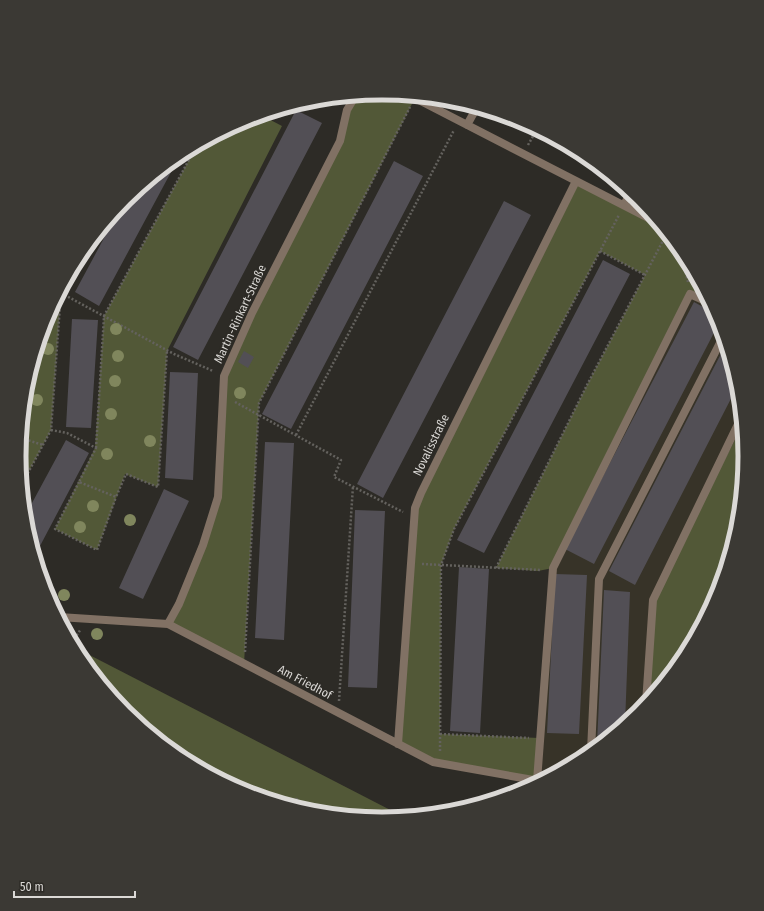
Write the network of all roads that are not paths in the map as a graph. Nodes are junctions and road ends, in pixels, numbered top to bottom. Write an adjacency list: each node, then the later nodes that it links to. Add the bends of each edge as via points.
1 (352, 101): 13 (street, Martin-Rinkart-Straße, via 347,110 340,141 252,313 224,376 218,497 203,545)
2 (422, 102): 4 (street)
3 (474, 112): 4 (street)
4 (467, 125): 5 (street)
5 (576, 181): 7 (street); 16 (street, Novalisstraße, via 421,493 414,518)
6 (628, 198): 7 (street)
7 (624, 205): 8 (street)
8 (646, 217)
9 (702, 299): 17 (street, via 690,294 553,568)
10 (720, 345): 15 (street, via 599,579)
11 (737, 427): 14 (street, via 653,600)
12 (65, 617): 13 (street, Am Friedhof)
13 (168, 624): 16 (street, Am Friedhof)
14 (647, 694)
15 (592, 743)
16 (398, 744): 18 (street, Am Friedhof, via 440,764)
17 (538, 775)
18 (529, 779)

